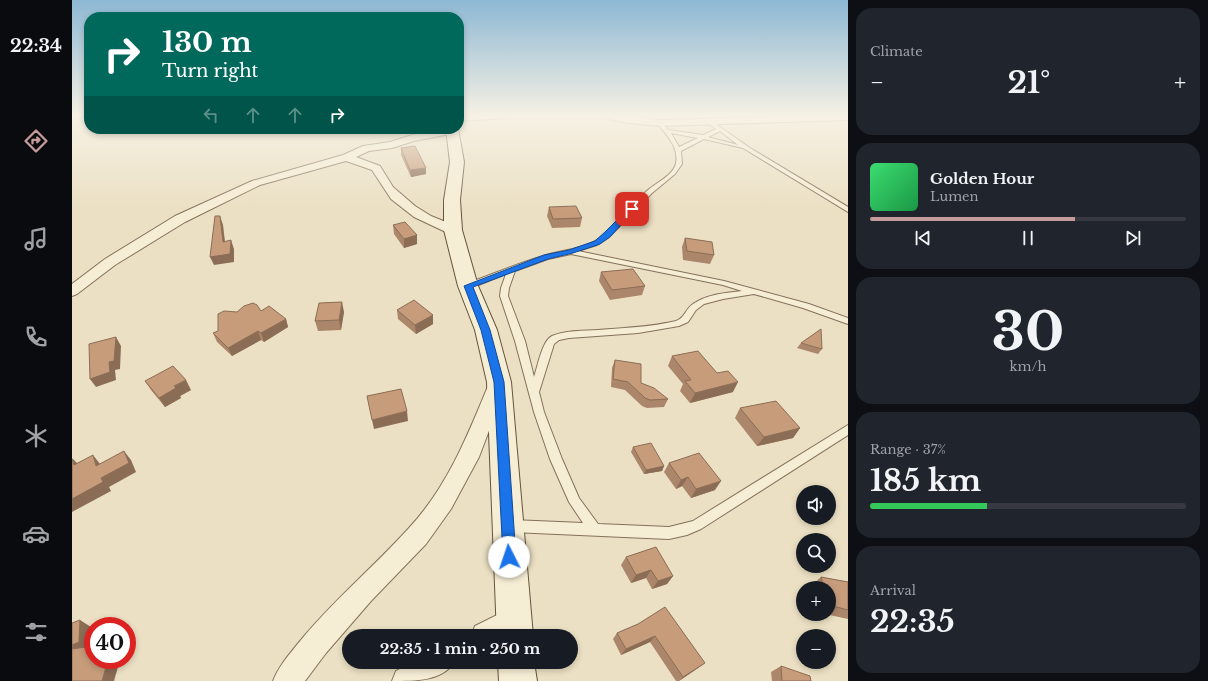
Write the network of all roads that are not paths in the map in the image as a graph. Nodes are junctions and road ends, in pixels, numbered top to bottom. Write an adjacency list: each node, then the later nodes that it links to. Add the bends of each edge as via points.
1 (377, 147): 9 (street, via 367,148)
2 (456, 147): 11 (street)
3 (676, 147): 8 (lane)
4 (684, 147): 8 (lane)
5 (740, 147): 7 (lane)
6 (745, 147): 7 (lane)
7 (748, 149): 10 (lane)
8 (678, 150): 12 (lane, via 679,164 673,173 649,191 608,234 597,242)
9 (348, 157): 11 (street, via 378,169 388,187 418,215); 15 (street, via 256,183 186,216 110,262)
10 (848, 210)
11 (453, 230): 14 (street)
12 (571, 252): 13 (lane, via 546,257); 16 (lane, via 706,278)
13 (512, 270): 14 (lane); 19 (lane, via 504,296)
14 (468, 286): 18 (street, via 486,330)
15 (72, 291)
16 (758, 292): 17 (lane); 19 (lane, via 720,296 702,302 692,308 687,318 679,323 556,338 550,342)
17 (848, 321)
18 (499, 382): 21 (street); 26 (street, via 469,457 443,502 418,536 362,592 316,643)
19 (534, 391): 22 (lane, via 560,470 575,502)
20 (848, 430): 22 (lane, via 687,529 669,533)
21 (507, 526): 22 (lane); 23 (street)
22 (594, 529)
23 (514, 628)
24 (427, 669): 27 (street)
25 (517, 669): 28 (street)
26 (287, 681)
27 (406, 681)
28 (518, 681)

